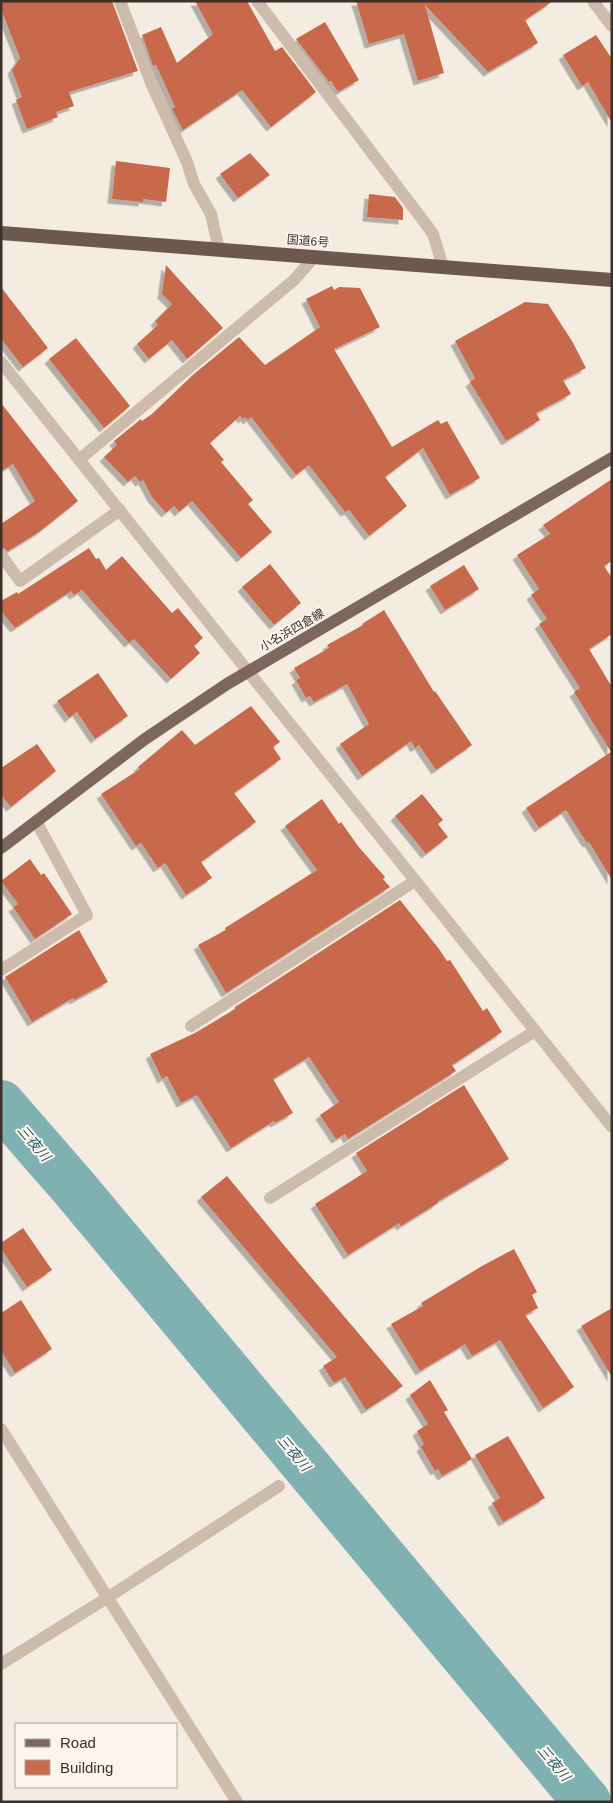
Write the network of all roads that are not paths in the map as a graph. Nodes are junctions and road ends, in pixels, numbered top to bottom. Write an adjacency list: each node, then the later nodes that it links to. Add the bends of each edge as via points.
1 (120, 1): 6 (street, via 194,184 211,214)
2 (257, 1): 8 (street, via 428,227)
3 (593, 1): 4 (street)
4 (612, 26)
5 (1, 233): 6 (highway, 国道6号)
6 (219, 250): 7 (highway, 国道6号)
7 (314, 257): 8 (highway, 国道6号); 12 (street, via 294,280)
8 (444, 267): 9 (highway, 国道6号)
9 (612, 280)
10 (1, 362): 12 (street)
11 (612, 458): 15 (main road, 小名浜四倉線)
12 (80, 459): 13 (street)
13 (120, 510): 14 (street, via 20,581); 15 (street)
14 (1, 555)
15 (249, 671): 16 (main road, 小名浜四倉線, via 144,739); 18 (street)
16 (36, 821): 17 (main road, 小名浜四倉線); 19 (street, via 87,915)
17 (1, 847)
18 (414, 881): 20 (street); 21 (street)
19 (1, 970)
20 (191, 1026)
21 (535, 1031): 22 (street); 23 (street)
22 (612, 1127)
23 (270, 1198)
24 (1, 1430): 26 (street)
25 (278, 1486): 26 (street)
26 (107, 1598): 27 (street); 28 (street)
27 (1, 1664)
28 (236, 1802)

